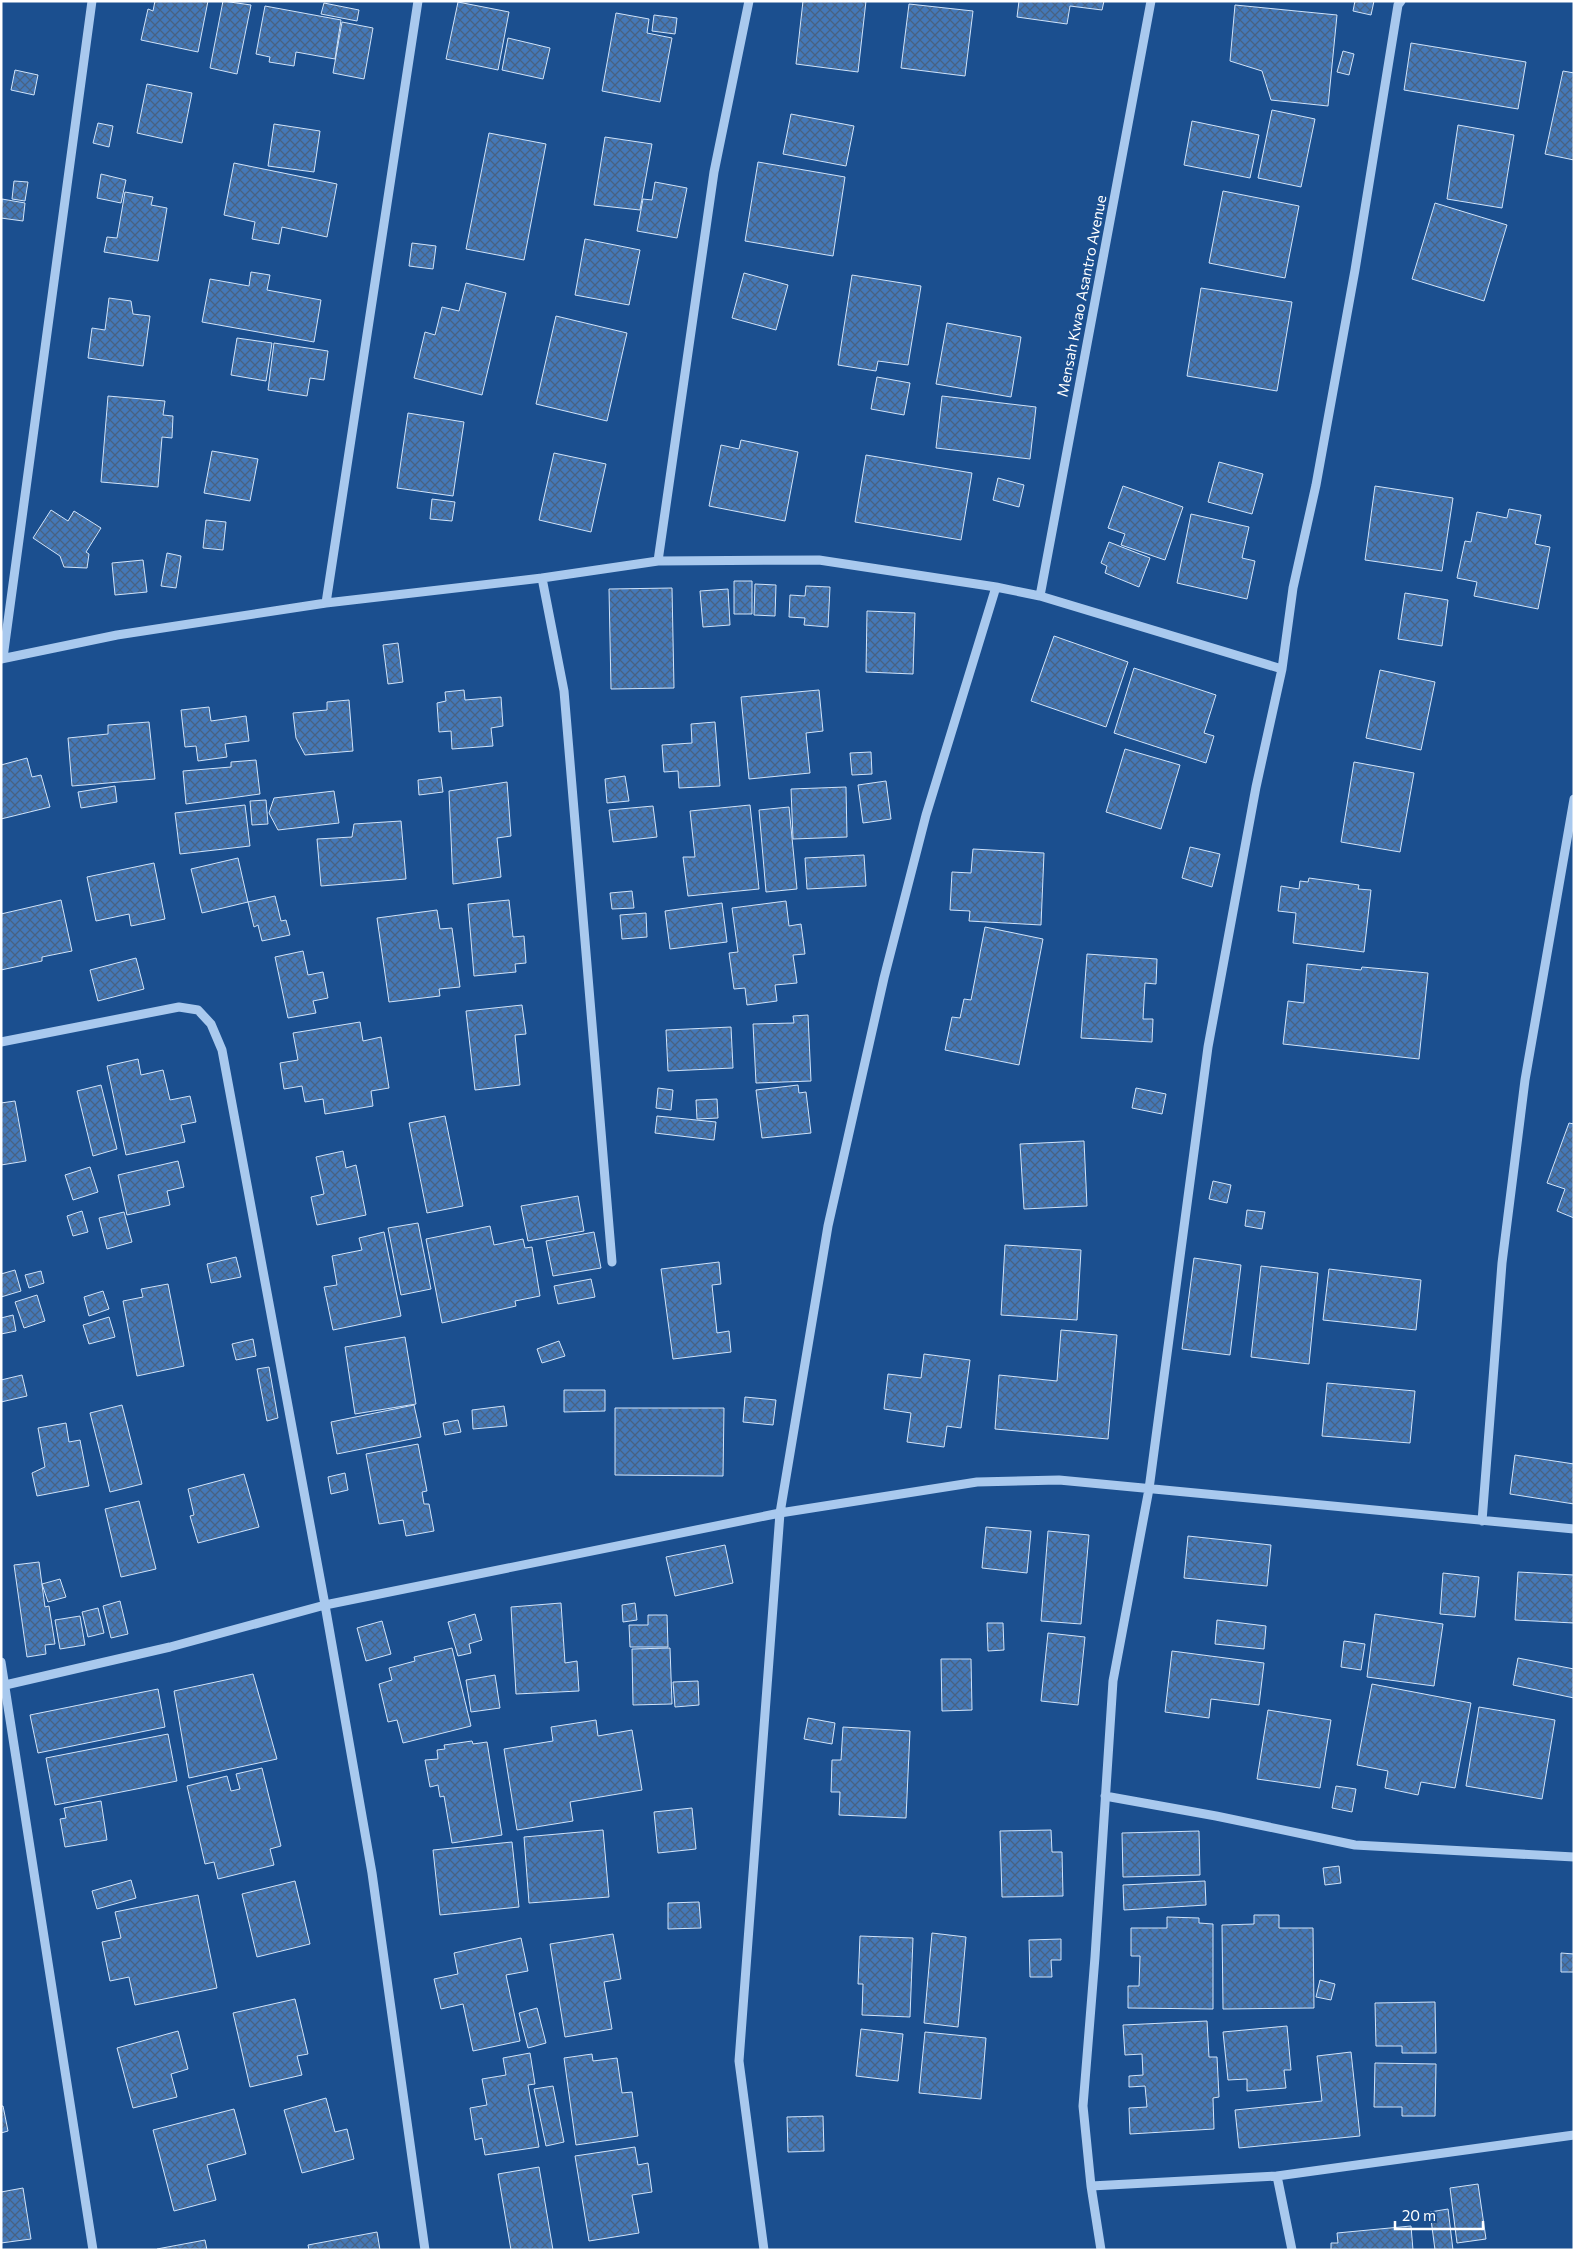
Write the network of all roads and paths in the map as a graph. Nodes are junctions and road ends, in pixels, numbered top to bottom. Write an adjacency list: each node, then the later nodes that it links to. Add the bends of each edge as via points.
1 (92, 1): 11 (street)
2 (418, 1): 10 (street)
3 (749, 1): 6 (street, via 714,172)
4 (1151, 1): 9 (street, Mensah Kwao Asantro Avenue)
5 (1401, 1): 12 (street, via 1316,485 1293,588)
6 (658, 561): 7 (street); 8 (street, via 819,560)
7 (542, 578): 10 (street); 15 (street, via 564,691)
8 (996, 586): 9 (street); 17 (street, via 926,815 882,987 828,1226)
9 (1040, 596): 12 (street)
10 (326, 603): 11 (street, via 117,635)
11 (2, 658)
12 (1282, 669): 16 (street, via 1254,796 1208,1047)
13 (1574, 799): 18 (street, via 1525,1080 1502,1263)
14 (1, 1042): 20 (street, via 179,1007 198,1010 211,1024 222,1050)
15 (612, 1262)
16 (1149, 1489): 17 (street, via 1059,1480 977,1482); 18 (street); 23 (street, via 1113,1680)
17 (780, 1513): 20 (street); 30 (street, via 739,2061)
18 (1482, 1521): 19 (street)
19 (1574, 1529)
20 (325, 1605): 22 (street, via 170,1647); 29 (street, via 372,1874)
21 (1, 1662): 22 (street)
22 (4, 1686): 28 (street)
23 (1105, 1796): 24 (street, via 1355,1845); 27 (street, via 1083,2106)
24 (1574, 1857)
25 (1574, 2135): 26 (street)
26 (1276, 2176): 27 (street); 32 (street)
27 (1091, 2186): 31 (street)
28 (93, 2250)
29 (425, 2250)
30 (764, 2250)
31 (1100, 2250)
32 (1292, 2250)

